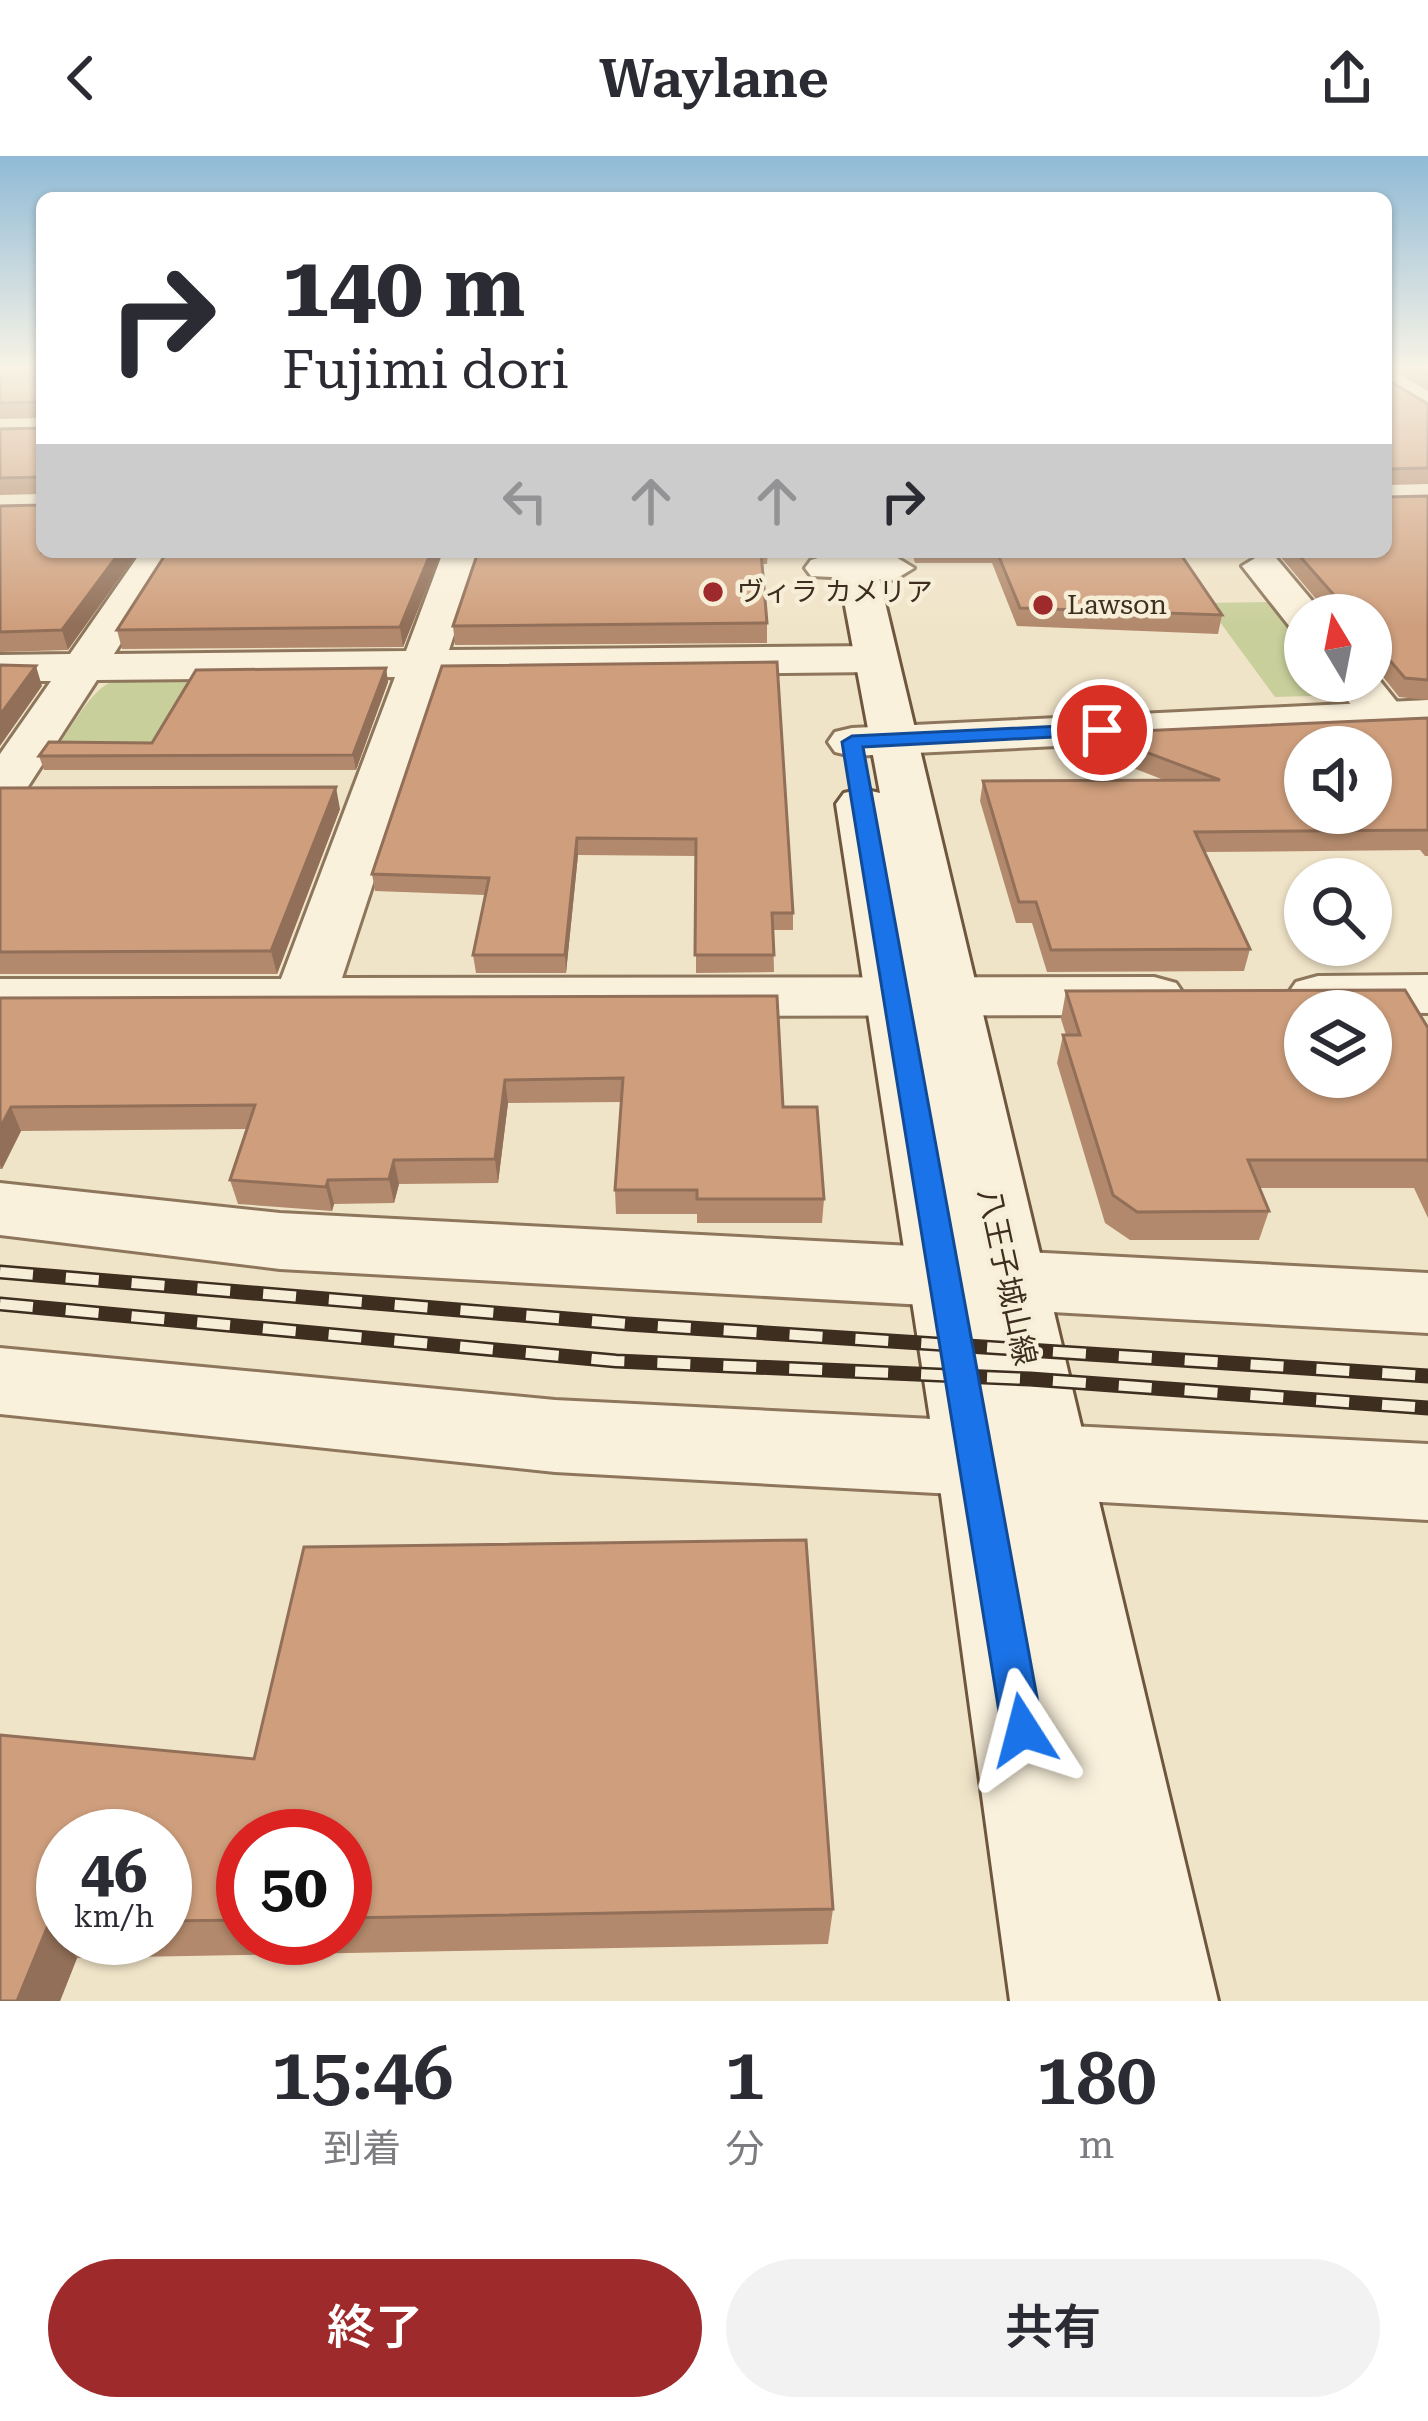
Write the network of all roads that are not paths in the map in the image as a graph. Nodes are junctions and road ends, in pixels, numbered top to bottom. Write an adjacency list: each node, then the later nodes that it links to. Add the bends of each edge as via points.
1 (156, 558): 8 (street)
2 (460, 558): 7 (street)
3 (850, 561): 6 (street, 八王子城山線)
4 (1262, 566): 5 (street)
5 (1285, 594)
6 (858, 660): 7 (street); 11 (street, 八王子城山線)
7 (426, 662): 8 (street); 14 (street, via 354,789)
8 (83, 667): 9 (street); 12 (street)
9 (0, 668)
10 (1389, 704): 11 (street, via 1157,728)
11 (872, 741): 17 (street, 八王子城山線)
12 (16, 790)
13 (1428, 994): 15 (street)
14 (306, 995): 17 (street); 18 (street)
15 (1271, 995)
16 (1199, 996): 17 (street)
17 (921, 997): 20 (street, 八王子城山線)
18 (0, 998)
19 (0, 1209): 20 (street, via 280,1241)
20 (976, 1279): 21 (street); 23 (street, 八王子城山線)
21 (1428, 1303)
22 (0, 1382): 23 (street, via 555,1436)
23 (1014, 1460): 24 (street); 25 (street, 八王子城山線); 26 (street, 八王子城山線)
24 (1428, 1482)
25 (1067, 2001)
26 (1161, 2001)

